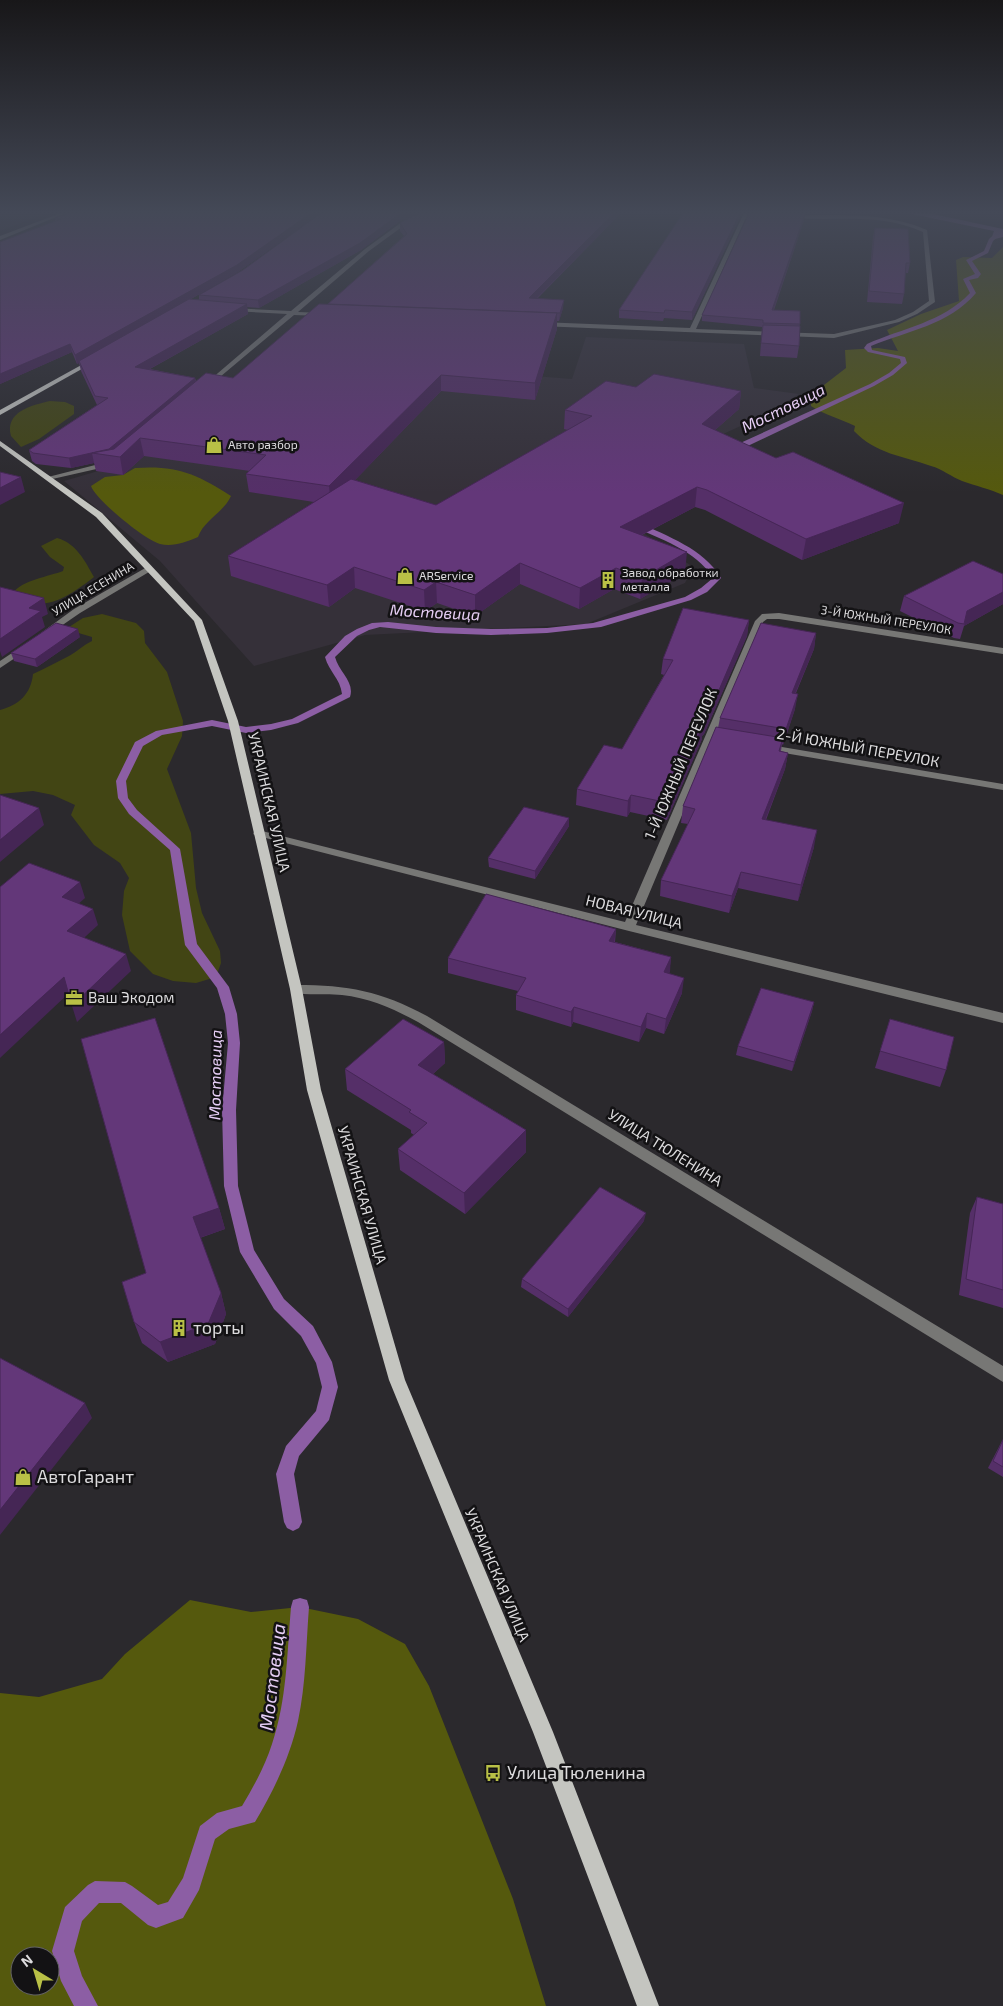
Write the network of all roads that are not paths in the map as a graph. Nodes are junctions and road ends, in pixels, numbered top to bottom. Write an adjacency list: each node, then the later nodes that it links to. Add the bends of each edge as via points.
1 (300, 307): 5 (street)
2 (703, 307): 8 (street)
3 (925, 307): 8 (street, via 897,321 834,336)
4 (227, 308): 5 (street)
5 (291, 314): 6 (street); 10 (street)
6 (330, 316)
7 (536, 324): 8 (street)
8 (692, 330)
9 (98, 358): 11 (main road)
10 (199, 391)
11 (0, 412)
12 (2, 445): 14 (main road, УКРАИНСКАЯ УЛИЦА)
13 (121, 456): 14 (street, via 114,462)
14 (48, 478): 15 (main road, УКРАИНСКАЯ УЛИЦА, via 99,515)
15 (150, 569): 18 (street, УЛИЦА ЕСЕНИНА, via 78,611); 21 (main road, УКРАИНСКАЯ УЛИЦА, via 198,620 233,721)
16 (765, 616): 17 (street, 3-Й ЮЖНЫЙ ПЕРЕУЛОК); 22 (street, 1-Й ЮЖНЫЙ ПЕРЕУЛОК, via 759,621 713,738)
17 (1003, 651)
18 (0, 665)
19 (758, 746): 20 (street, 2-Й ЮЖНЫЙ ПЕРЕУЛОК)
20 (1003, 787)
21 (258, 833): 22 (street, НОВАЯ УЛИЦА); 23 (main road, УКРАИНСКАЯ УЛИЦА)
22 (629, 927): 24 (street, НОВАЯ УЛИЦА)
23 (296, 989): 25 (street, УЛИЦА ТЮЛЕНИНА, via 368,995 398,1007 474,1049); 26 (main road, УКРАИНСКАЯ УЛИЦА, via 314,1090 397,1380 543,1732)
24 (1003, 1018)
25 (1003, 1375)
26 (648, 2006)

